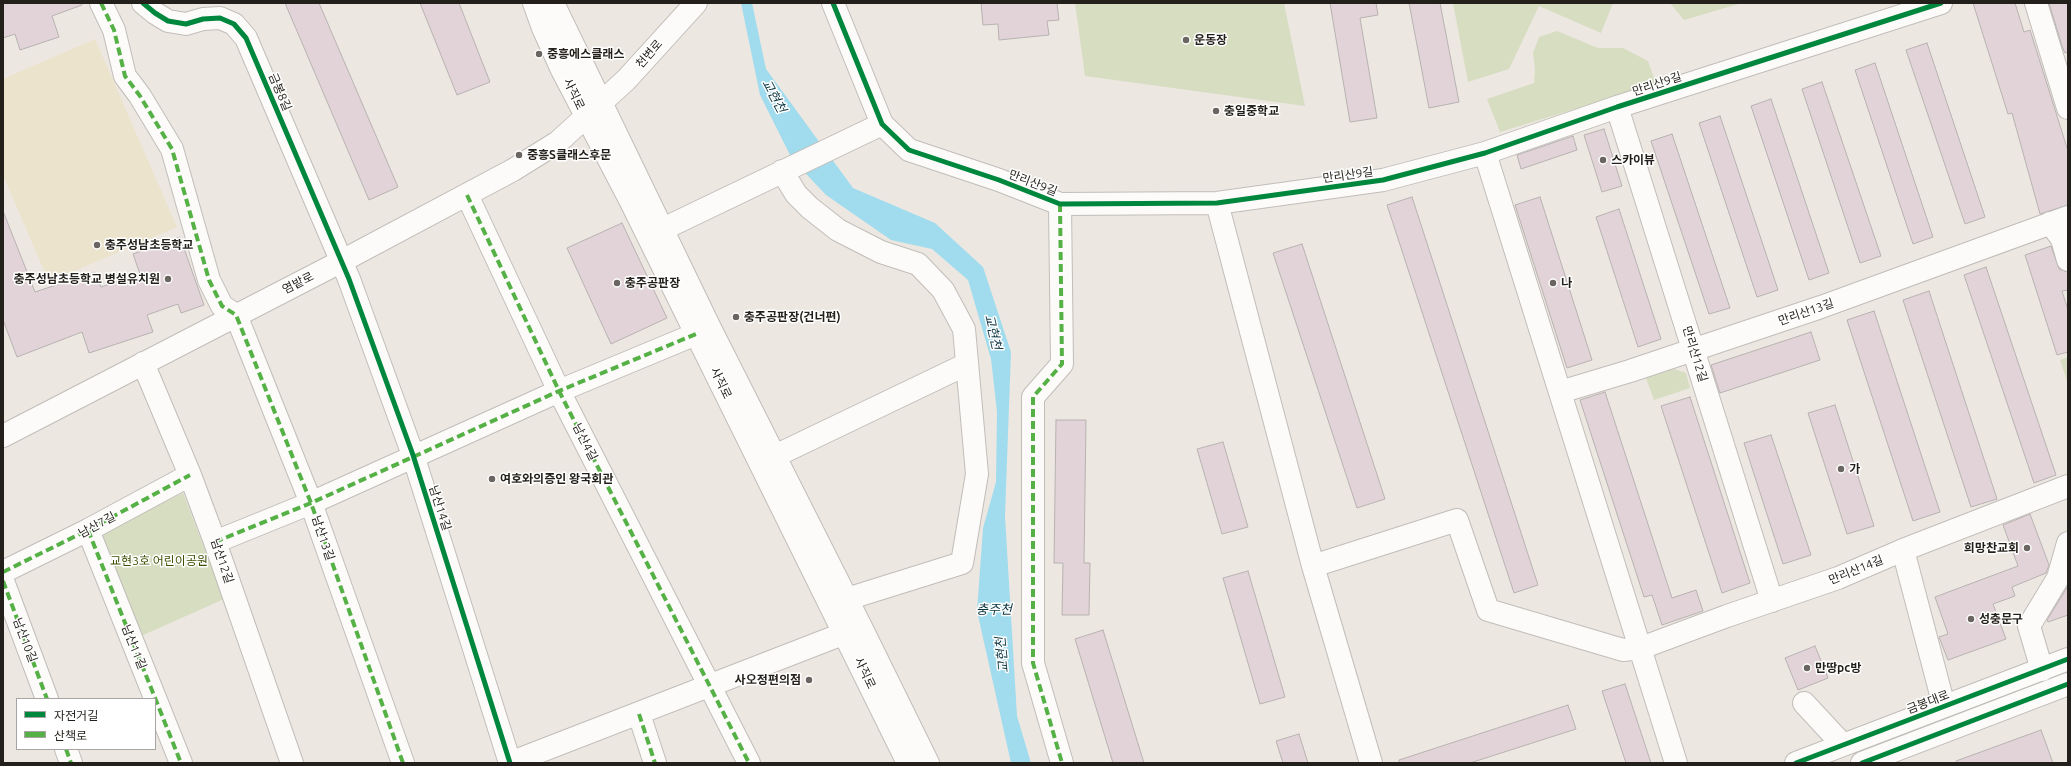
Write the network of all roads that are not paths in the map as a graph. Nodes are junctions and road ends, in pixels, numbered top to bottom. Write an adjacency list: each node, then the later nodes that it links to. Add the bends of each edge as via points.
1 (101, 3): 22 (street, via 114,30 125,76 172,150 209,280 222,306)
2 (142, 3): 21 (street, 금봉8길, via 168,21 186,24 220,18 234,24 246,38)
3 (534, 3): 11 (street, 사직로, via 542,28)
4 (553, 3): 11 (street, 사직로)
5 (696, 3): 11 (street, 천변로, via 626,80)
6 (833, 3): 12 (street, 만리산9길)
7 (1941, 3): 9 (street, 만리산9길)
8 (2036, 3): 10 (street)
9 (1618, 107): 13 (street, 만리산9길); 24 (street, 만리산12길)
10 (2068, 108)
11 (593, 110): 15 (street, 염밭로, via 558,142); 19 (street, 사직로); 23 (street, 사직로, via 617,175)
12 (882, 124): 14 (street); 17 (street, 만리산9길, via 909,150 999,180)
13 (1485, 153): 16 (street, 만리산9길, via 1382,180); 28 (street)
14 (782, 171): 19 (street); 26 (street, via 796,194 838,230 881,252 918,264 943,290 964,329)
15 (467, 195): 21 (street, 염밭로); 27 (street, 남산4길)
16 (1216, 203): 17 (street, 만리산9길); 39 (street)
17 (1060, 204): 67 (street, via 1062,364 1033,397 1033,648 1034,663)
18 (2059, 220): 20 (street, 만리산13길); 24 (street, 만리산13길)
19 (663, 229): 31 (street, 사직로)
20 (2068, 260)
21 (342, 261): 22 (street, 염밭로); 30 (street, 남산14길)
22 (236, 315): 25 (street, 염밭로); 34 (street, 남산13길)
23 (696, 334): 27 (street); 44 (street, 사직로)
24 (1694, 350): 28 (street, 만리산13길); 43 (street, 만리산12길)
25 (143, 362): 29 (street, 염밭로); 32 (street, 남산12길)
26 (967, 364): 31 (street); 42 (street, via 977,474 962,563)
27 (559, 391): 30 (street); 49 (street, 남산4길)
28 (1560, 392): 45 (street)
29 (3, 436)
30 (413, 456): 34 (street); 62 (street, 남산14길)
31 (775, 456): 42 (street, 사직로)
32 (190, 475): 35 (street, 남산7길); 36 (street, 남산12길)
33 (2068, 486): 38 (street, 만리산14길)
34 (311, 503): 36 (street); 61 (street, 남산13길)
35 (88, 530): 40 (street, 남산7길); 51 (street, 남산11길)
36 (215, 542): 60 (street, 남산12길)
37 (2068, 543): 47 (street, via 2058,578 2029,626)
38 (1904, 550): 43 (street, 만리산14길, via 1838,578); 54 (street)
39 (1314, 566): 45 (street, 만리산14길, via 1457,520 1488,610 1623,650); 68 (street)
40 (3, 572)
41 (3, 581): 50 (street, 남산10길)
42 (847, 599): 44 (street, 사직로)
43 (1772, 600): 45 (street, 만리산14길)
44 (853, 630): 49 (street); 65 (street, 사직로); 66 (street, 사직로)
45 (1641, 648): 69 (street)
46 (2068, 659): 47 (street, 금봉대로)
47 (2042, 670): 54 (street, 금봉대로)
48 (2068, 684): 71 (street)
49 (710, 687): 55 (street); 64 (street, 남산4길)
50 (47, 698)
51 (155, 698)
52 (156, 700): 59 (street, 남산11길)
53 (1804, 703): 56 (street)
54 (1944, 706): 56 (street, 금봉대로)
55 (639, 714): 62 (street); 63 (street)
56 (1843, 745): 70 (street, 금봉대로)
57 (66, 750): 58 (street)
58 (71, 763)
59 (181, 763)
60 (292, 763)
61 (403, 763)
62 (510, 763)
63 (655, 763)
64 (749, 763)
65 (908, 763)
66 (928, 763)
67 (1062, 763)
68 (1372, 763)
69 (1676, 763)
70 (1796, 763)
71 (1862, 763)

